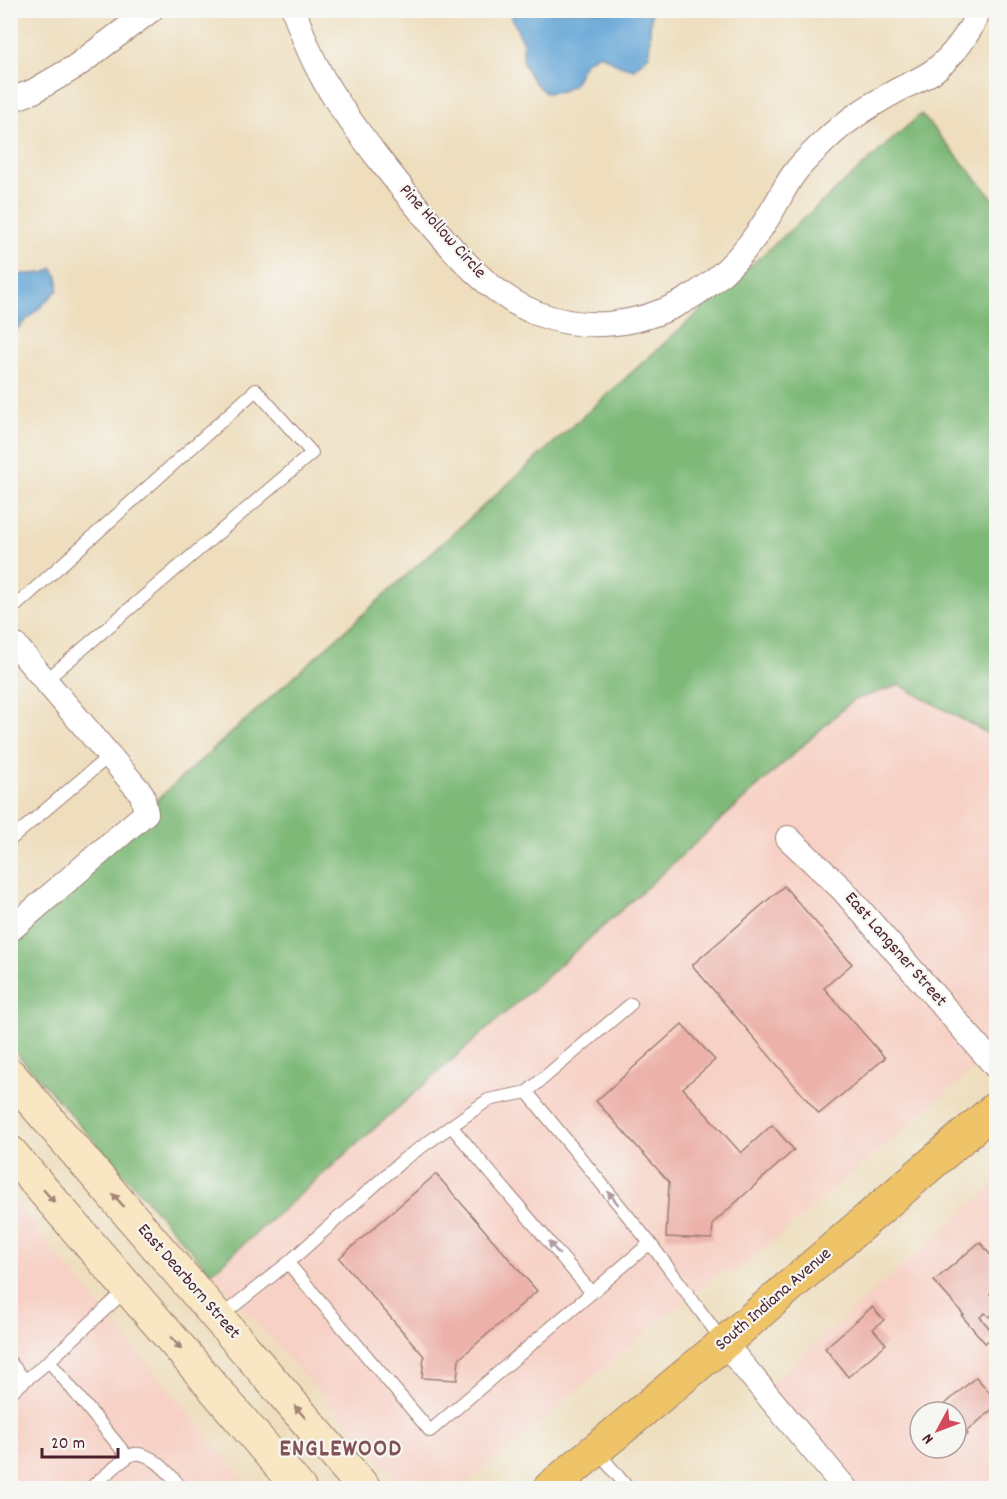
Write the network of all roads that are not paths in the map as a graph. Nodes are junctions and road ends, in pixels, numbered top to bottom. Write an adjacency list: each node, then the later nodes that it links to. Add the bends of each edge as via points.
1 (151, 10): 4 (street, via 75,67)
2 (294, 10): 3 (street, Pine Hollow Circle, via 320,73 338,101 403,190 456,253 488,284 518,305 537,314 588,325 641,319 677,305 715,280 747,246 802,164 855,116 933,71 955,50)
3 (979, 10)
4 (10, 100)
5 (10, 611): 7 (lane, via 256,390 312,453)
6 (13, 643): 7 (street)
7 (45, 681): 8 (street)
8 (110, 756): 10 (lane); 11 (street, via 142,794 146,813)
9 (788, 838): 13 (street, East Langsner Street, via 842,889)
10 (10, 840)
11 (10, 930)
12 (631, 1004): 15 (lane)
13 (996, 1067)
14 (10, 1075): 23 (main road, East Dearborn Street, one-way to 14)
15 (527, 1092): 17 (lane, via 488,1100); 19 (lane, one-way to 15)
16 (996, 1108): 24 (main road, South Indiana Avenue)
17 (451, 1126): 20 (lane, via 403,1160); 22 (lane, one-way to 17)
18 (10, 1152): 21 (main road, one-way to 21)
19 (650, 1243): 22 (lane); 24 (lane)
20 (288, 1263): 22 (lane, via 430,1431); 23 (lane)
21 (129, 1288): 25 (lane); 33 (main road, one-way to 33)
22 (592, 1293)
23 (219, 1318): 34 (main road, East Dearborn Street, one-way to 23)
24 (724, 1343): 29 (main road, South Indiana Avenue); 37 (street)
25 (49, 1360): 27 (lane); 30 (lane)
26 (10, 1362): 27 (lane)
27 (25, 1380): 28 (lane)
28 (10, 1393)
29 (597, 1450): 35 (main road, South Indiana Avenue); 36 (lane)
30 (128, 1457): 31 (lane); 32 (lane, via 137,1454 153,1460)
31 (90, 1488)
32 (182, 1488)
33 (298, 1488)
34 (364, 1488)
35 (550, 1488)
36 (628, 1488)
37 (845, 1488)

